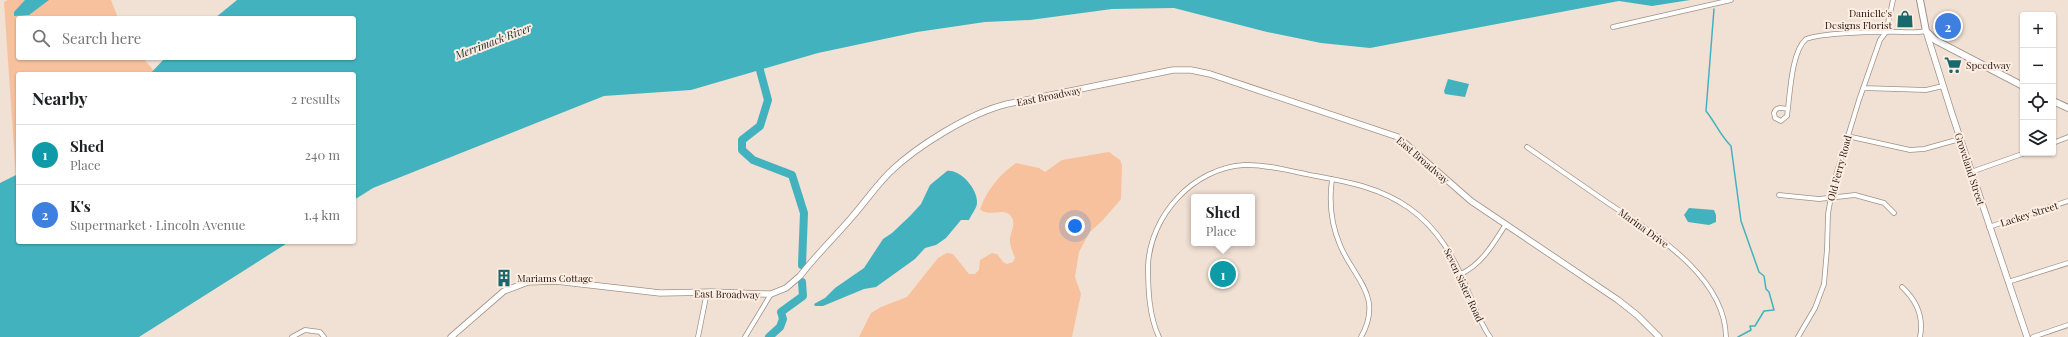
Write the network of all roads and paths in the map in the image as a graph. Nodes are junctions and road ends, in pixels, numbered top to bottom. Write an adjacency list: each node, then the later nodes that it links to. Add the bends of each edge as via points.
1 (1731, 0): 4 (street)
2 (1893, 0): 6 (street, Old Ferry Road)
3 (1920, 0): 5 (main road, Groveland Street)
4 (1613, 27)
5 (1926, 31): 6 (street); 7 (main road, via 1941,44); 8 (street, Groveland Street)
6 (1886, 32): 9 (street, Old Ferry Road, via 1880,40); 12 (street, via 1822,36 1806,40 1800,46 1796,59)
7 (2020, 84)
8 (1943, 86): 9 (street, via 1926,90); 15 (street, Groveland Street)
9 (1863, 88): 13 (street, Old Ferry Road)
10 (2056, 102): 11 (main road)
11 (2068, 108)
12 (1788, 109)
13 (1847, 136): 15 (street, via 1910,150 1924,149); 22 (street, Old Ferry Road)
14 (2068, 137): 16 (street)
15 (1960, 139): 19 (street, Groveland Street)
16 (2056, 142)
17 (1527, 147): 43 (street, Marina Drive, via 1653,233 1685,260 1700,275 1720,305 1726,325)
18 (2020, 155): 19 (street)
19 (1971, 172): 26 (street, Groveland Street)
20 (1332, 179): 28 (street, Seven Sister Road, via 1378,190 1410,208 1437,234); 39 (street, Seven Sister Road, via 1244,165 1216,171 1187,190 1162,219 1150,247 1148,270 1151,310); 40 (street, via 1331,207 1336,234 1347,260 1362,280 1368,298 1368,318)
21 (1779, 195): 22 (street)
22 (1831, 198): 24 (street, via 1855,195 1884,203); 44 (street, Old Ferry Road, via 1824,284 1815,308)
23 (2068, 201): 26 (street, Lackey Street)
24 (1894, 213)
25 (1506, 224): 28 (street, via 1482,260); 32 (street, East Broadway, via 1471,201 1404,140 1391,133 1210,74 1191,70 1166,70 990,108 970,118 897,166 877,185 800,276 786,288); 42 (street, East Broadway, via 1618,300)
26 (1989, 227): 29 (street, Groveland Street)
27 (2068, 263): 29 (street)
28 (1461, 274): 41 (street, Seven Sister Road, via 1479,318)
29 (2008, 282): 46 (street, Groveland Street)
30 (1902, 287): 45 (street, via 1920,313)
31 (708, 292): 32 (street, East Broadway); 36 (street, East Broadway, via 660,293 562,281 528,282 504,291); 37 (street)
32 (771, 294): 38 (street)
33 (2068, 325): 47 (street)
34 (292, 337): 35 (street, via 305,330 320,332)
35 (324, 337)
36 (451, 337)
37 (698, 337)
38 (745, 337)
39 (1159, 337)
40 (1360, 337)
41 (1490, 337)
42 (1659, 337)
43 (1726, 337)
44 (1798, 337)
45 (1920, 337)
46 (2027, 337)
47 (2033, 337)

